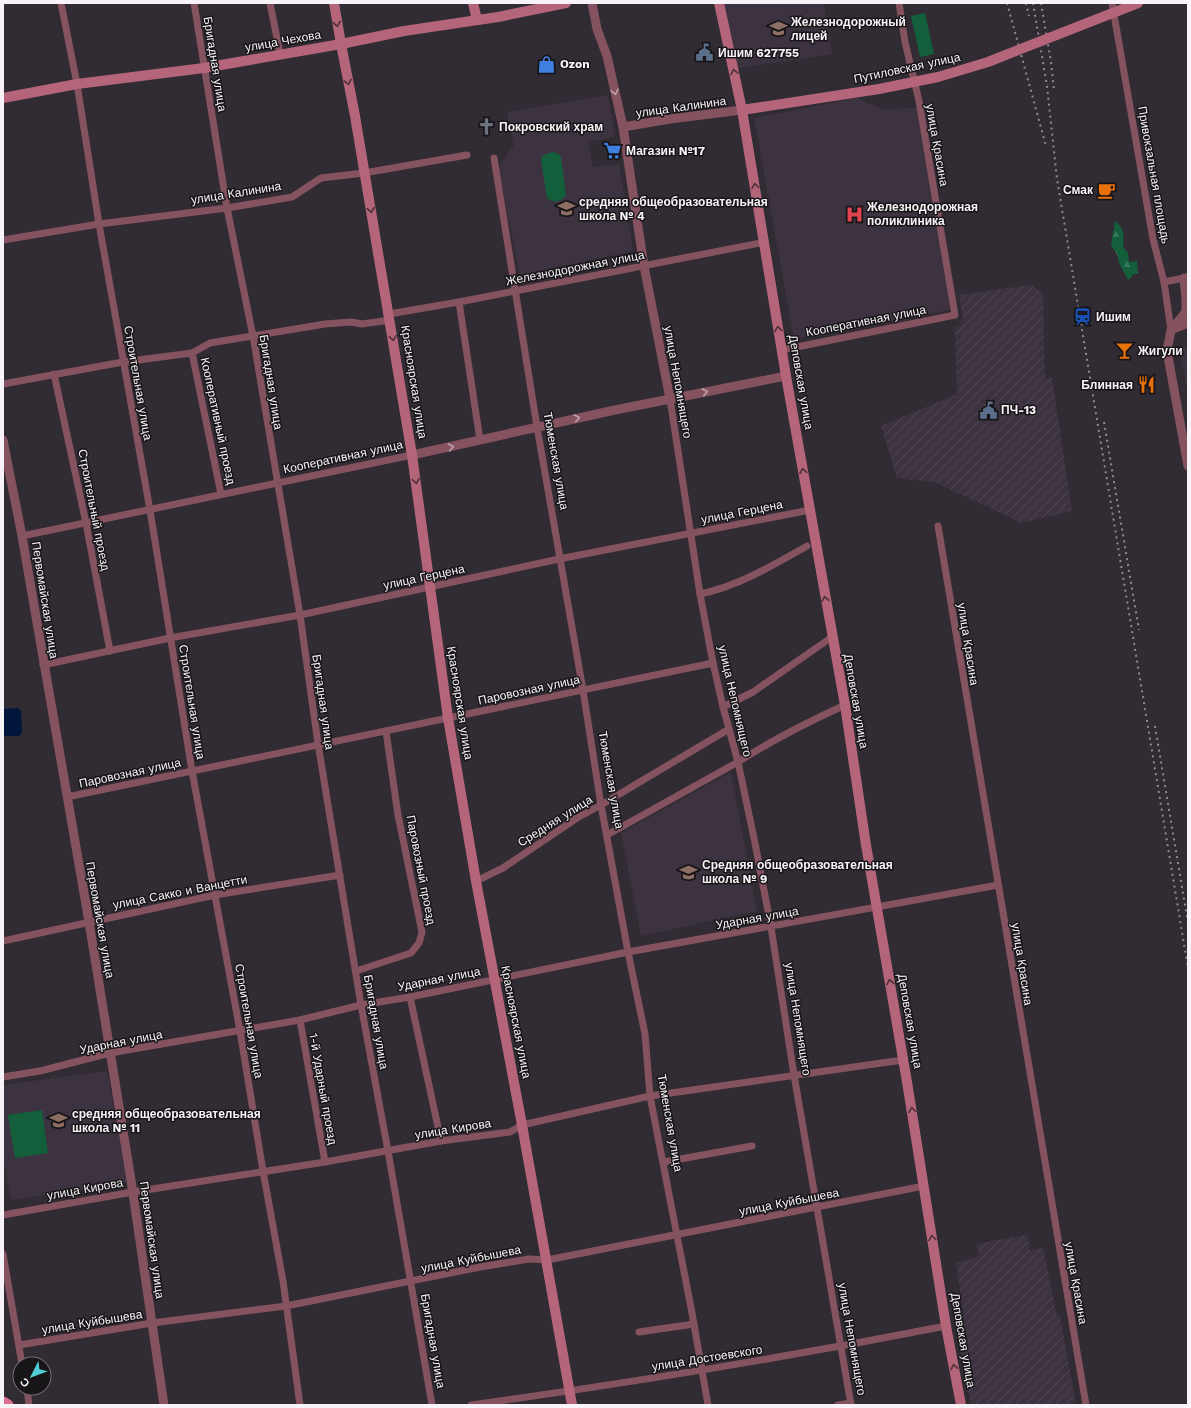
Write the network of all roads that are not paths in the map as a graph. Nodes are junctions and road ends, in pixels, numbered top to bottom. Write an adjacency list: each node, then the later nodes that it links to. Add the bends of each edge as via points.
1 (61, 3): 16 (street, Строительная улица)
2 (194, 3): 15 (street, Бригадная улица)
3 (270, 3): 14 (street)
4 (334, 3): 13 (main road, Красноярская улица, one-way to 13)
5 (473, 3): 12 (main road)
6 (566, 3): 12 (main road, улица Чехова)
7 (592, 3): 19 (street, улица Непомнящего, one-way to 19)
8 (719, 3): 18 (main road, Деповская улица, one-way to 8)
9 (899, 3): 33 (street, улица Красина)
10 (1112, 3): 29 (street, Привокзальная площадь, via 1153,239)
11 (1138, 3): 18 (main road, Путиловская улица, bridge, via 988,62 938,77)
12 (476, 20): 13 (main road, улица Чехова)
13 (340, 44): 14 (main road, улица Чехова); 22 (main road, Красноярская улица, one-way to 22)
14 (280, 54): 15 (main road, улица Чехова)
15 (204, 68): 16 (main road, улица Чехова); 23 (street, Бригадная улица)
16 (77, 84): 17 (main road, улица Чехова); 24 (street, Строительная улица)
17 (3, 98)
18 (742, 110): 19 (street, улица Калинина); 26 (main road, Деповская улица, one-way to 18)
19 (623, 127): 27 (street, улица Непомнящего)
20 (467, 154): 22 (street, улица Калинина)
21 (494, 158): 30 (street, Тюменская улица)
22 (364, 173): 23 (street, улица Калинина, via 321,178 292,197); 34 (main road, Красноярская улица, one-way to 34)
23 (227, 208): 24 (street, улица Калинина); 37 (street, Бригадная улица)
24 (99, 224): 25 (street, улица Калинина); 40 (street, Строительная улица)
25 (3, 240)
26 (764, 242): 27 (street, Железнодорожная улица); 38 (main road, Деповская улица, one-way to 26)
27 (644, 266): 30 (street, Железнодорожная улица); 44 (street, улица Непомнящего)
28 (1186, 278): 29 (street); 31 (street)
29 (1164, 282): 36 (street, Привокзальная площадь)
30 (515, 291): 32 (street, Железнодорожная улица); 45 (street, Тюменская улица)
31 (1187, 301): 36 (street, via 1186,312)
32 (459, 302): 34 (street, Железнодорожная улица); 47 (street)
33 (955, 315): 38 (street, Кооперативная улица)
34 (390, 317): 37 (street, Железнодорожная улица, via 362,324 325,324); 48 (main road, Красноярская улица, one-way to 48)
35 (1188, 324): 36 (street)
36 (1171, 330): 49 (street, Привокзальная площадь, via 1168,351)
37 (252, 336): 39 (street, Железнодорожная улица, via 210,343); 50 (street, Бригадная улица)
38 (782, 350): 42 (main road, Деповская улица)
39 (192, 353): 40 (street, Железнодорожная улица); 51 (street, Кооперативный проезд)
40 (123, 362): 41 (street, Железнодорожная улица); 52 (street, Строительная улица)
41 (54, 374): 43 (street, Железнодорожная улица); 54 (street, Строительный проезд)
42 (786, 376): 44 (street, Кооперативная улица, one-way to 42); 53 (main road, Деповская улица, one-way to 42)
43 (3, 384)
44 (670, 399): 45 (street, Кооперативная улица, one-way to 44); 56 (street, улица Непомнящего)
45 (537, 427): 47 (street, Кооперативная улица); 59 (street, Тюменская улица)
46 (3, 440): 57 (street, Первомайская улица)
47 (480, 440): 48 (street, Кооперативная улица, one-way to 47)
48 (412, 455): 50 (street, Кооперативная улица); 60 (main road, Красноярская улица, one-way to 60)
49 (1188, 466)
50 (277, 483): 51 (street, Кооперативная улица); 62 (street, Бригадная улица)
51 (222, 494): 52 (street, Кооперативная улица)
52 (150, 510): 54 (street, Кооперативная улица); 64 (street, Строительная улица)
53 (810, 510): 56 (street, улица Герцена); 63 (main road, Деповская улица, one-way to 53)
54 (86, 523): 57 (street, Кооперативная улица); 65 (street, Строительный проезд)
55 (938, 526): 82 (street, улица Красина)
56 (691, 534): 59 (street, улица Герцена); 61 (street, улица Непомнящего)
57 (22, 536): 67 (street, Первомайская улица)
58 (807, 546): 61 (street, via 762,572 716,591)
59 (559, 559): 60 (street, улица Герцена); 68 (street, Тюменская улица)
60 (430, 586): 62 (street, улица Герцена); 71 (main road, Красноярская улица)
61 (700, 594): 66 (street, улица Непомнящего)
62 (300, 614): 64 (street, улица Герцена); 74 (street, Бригадная улица)
63 (832, 637): 69 (main road, Деповская улица); 70 (street, via 753,692)
64 (170, 638): 65 (street, улица Герцена); 76 (street, Строительная улица)
65 (110, 651): 67 (street, улица Герцена)
66 (713, 663): 68 (street, Паровозная улица); 70 (street, улица Непомнящего)
67 (44, 665): 77 (street, Первомайская улица)
68 (583, 690): 71 (street, Паровозная улица); 78 (street, Тюменская улица)
69 (845, 705): 75 (street, via 805,724); 84 (main road, Деповская улица)
70 (723, 707): 72 (street, улица Непомнящего)
71 (448, 718): 73 (street, Паровозная улица); 81 (main road, Красноярская улица)
72 (729, 729): 75 (street, улица Непомнящего); 78 (street, Средняя улица)
73 (386, 731): 74 (street, Паровозная улица); 89 (street, Паровозный проезд, via 398,816 422,932 411,953)
74 (318, 744): 76 (street, Паровозная улица); 80 (street, Бригадная улица)
75 (738, 762): 79 (street); 86 (street, улица Непомнящего)
76 (192, 772): 77 (street, Паровозная улица); 83 (street, Строительная улица)
77 (67, 797): 85 (street, Первомайская улица)
78 (601, 805): 79 (street, Тюменская улица); 81 (street, Средняя улица, via 577,818 503,868)
79 (607, 835): 88 (street, Тюменская улица)
80 (340, 875): 83 (street, улица Сакко и Ванцетти); 89 (street, Бригадная улица)
81 (476, 881): 90 (main road, Красноярская улица)
82 (998, 885): 84 (street, Ударная улица); 136 (street, улица Красина)
83 (215, 895): 85 (street, улица Сакко и Ванцетти); 94 (street, Строительная улица)
84 (877, 907): 86 (street, Ударная улица); 96 (main road, Деповская улица, one-way to 84)
85 (89, 922): 87 (street, улица Сакко и Ванцетти); 95 (street, Первомайская улица)
86 (771, 927): 88 (street, Ударная улица); 97 (street, улица Непомнящего)
87 (3, 941)
88 (628, 952): 90 (street, Ударная улица); 99 (street, Тюменская улица, via 645,1034)
89 (356, 971): 92 (street, Бригадная улица)
90 (494, 980): 91 (street, Ударная улица); 100 (main road, Красноярская улица)
91 (410, 997): 92 (street, Ударная улица); 101 (street)
92 (361, 1005): 93 (street, Ударная улица); 103 (street, Бригадная улица)
93 (300, 1020): 94 (street, Ударная улица); 104 (street, 1-й Ударный проезд)
94 (240, 1031): 95 (street, Ударная улица); 106 (street, Строительная улица)
95 (110, 1054): 98 (street, Ударная улица); 108 (street, Первомайская улица)
96 (903, 1060): 97 (street, улица Кирова); 107 (main road, Деповская улица, one-way to 96)
97 (794, 1075): 99 (street, улица Кирова); 109 (street, улица Непомнящего)
98 (3, 1077)
99 (650, 1096): 100 (street, улица Кирова); 105 (street, Тюменская улица)
100 (522, 1125): 101 (street, улица Кирова, via 510,1132); 113 (main road, Красноярская улица)
101 (441, 1141): 103 (street, улица Кирова)
102 (752, 1146): 105 (street)
103 (388, 1151): 104 (street, улица Кирова); 114 (street, Бригадная улица)
104 (325, 1162): 106 (street, улица Кирова)
105 (664, 1162): 111 (street, Тюменская улица)
106 (262, 1171): 108 (street, улица Кирова); 115 (street, Строительная улица)
107 (924, 1186): 109 (street, улица Куйбышева); 118 (main road, Деповская улица, one-way to 107)
108 (133, 1192): 110 (street, улица Кирова); 116 (street, Первомайская улица)
109 (817, 1208): 111 (street, улица Куйбышева); 121 (street, улица Непомнящего)
110 (3, 1215)
111 (678, 1234): 113 (street, улица Куйбышева); 117 (street, Тюменская улица)
112 (3, 1254): 120 (street)
113 (547, 1260): 114 (street, улица Куйбышева, via 529,1259); 124 (main road, Красноярская улица)
114 (411, 1281): 115 (street, улица Куйбышева); 130 (street, Бригадная улица)
115 (286, 1306): 116 (street, улица Куйбышева); 129 (street, Строительная улица)
116 (152, 1323): 120 (street, улица Куйбышева); 128 (street, Первомайская улица)
117 (694, 1324): 119 (street); 123 (street, Тюменская улица)
118 (946, 1326): 121 (street, улица Достоевского); 135 (main road, Деповская улица, one-way to 118)
119 (639, 1332)
120 (19, 1345): 122 (street)
121 (842, 1347): 123 (street, улица Достоевского); 126 (street, улица Непомнящего)
122 (21, 1356)
123 (702, 1371): 124 (street, улица Достоевского); 133 (street, Тюменская улица)
124 (570, 1392): 131 (street, улица Достоевского); 132 (main road, Красноярская улица)
125 (3, 1402): 127 (main road)
126 (851, 1404): 134 (street)
127 (8, 1405)
128 (164, 1405)
129 (300, 1405)
130 (432, 1405)
131 (471, 1405)
132 (572, 1405)
133 (708, 1405)
134 (838, 1405)
135 (961, 1405)
136 (1086, 1405)

